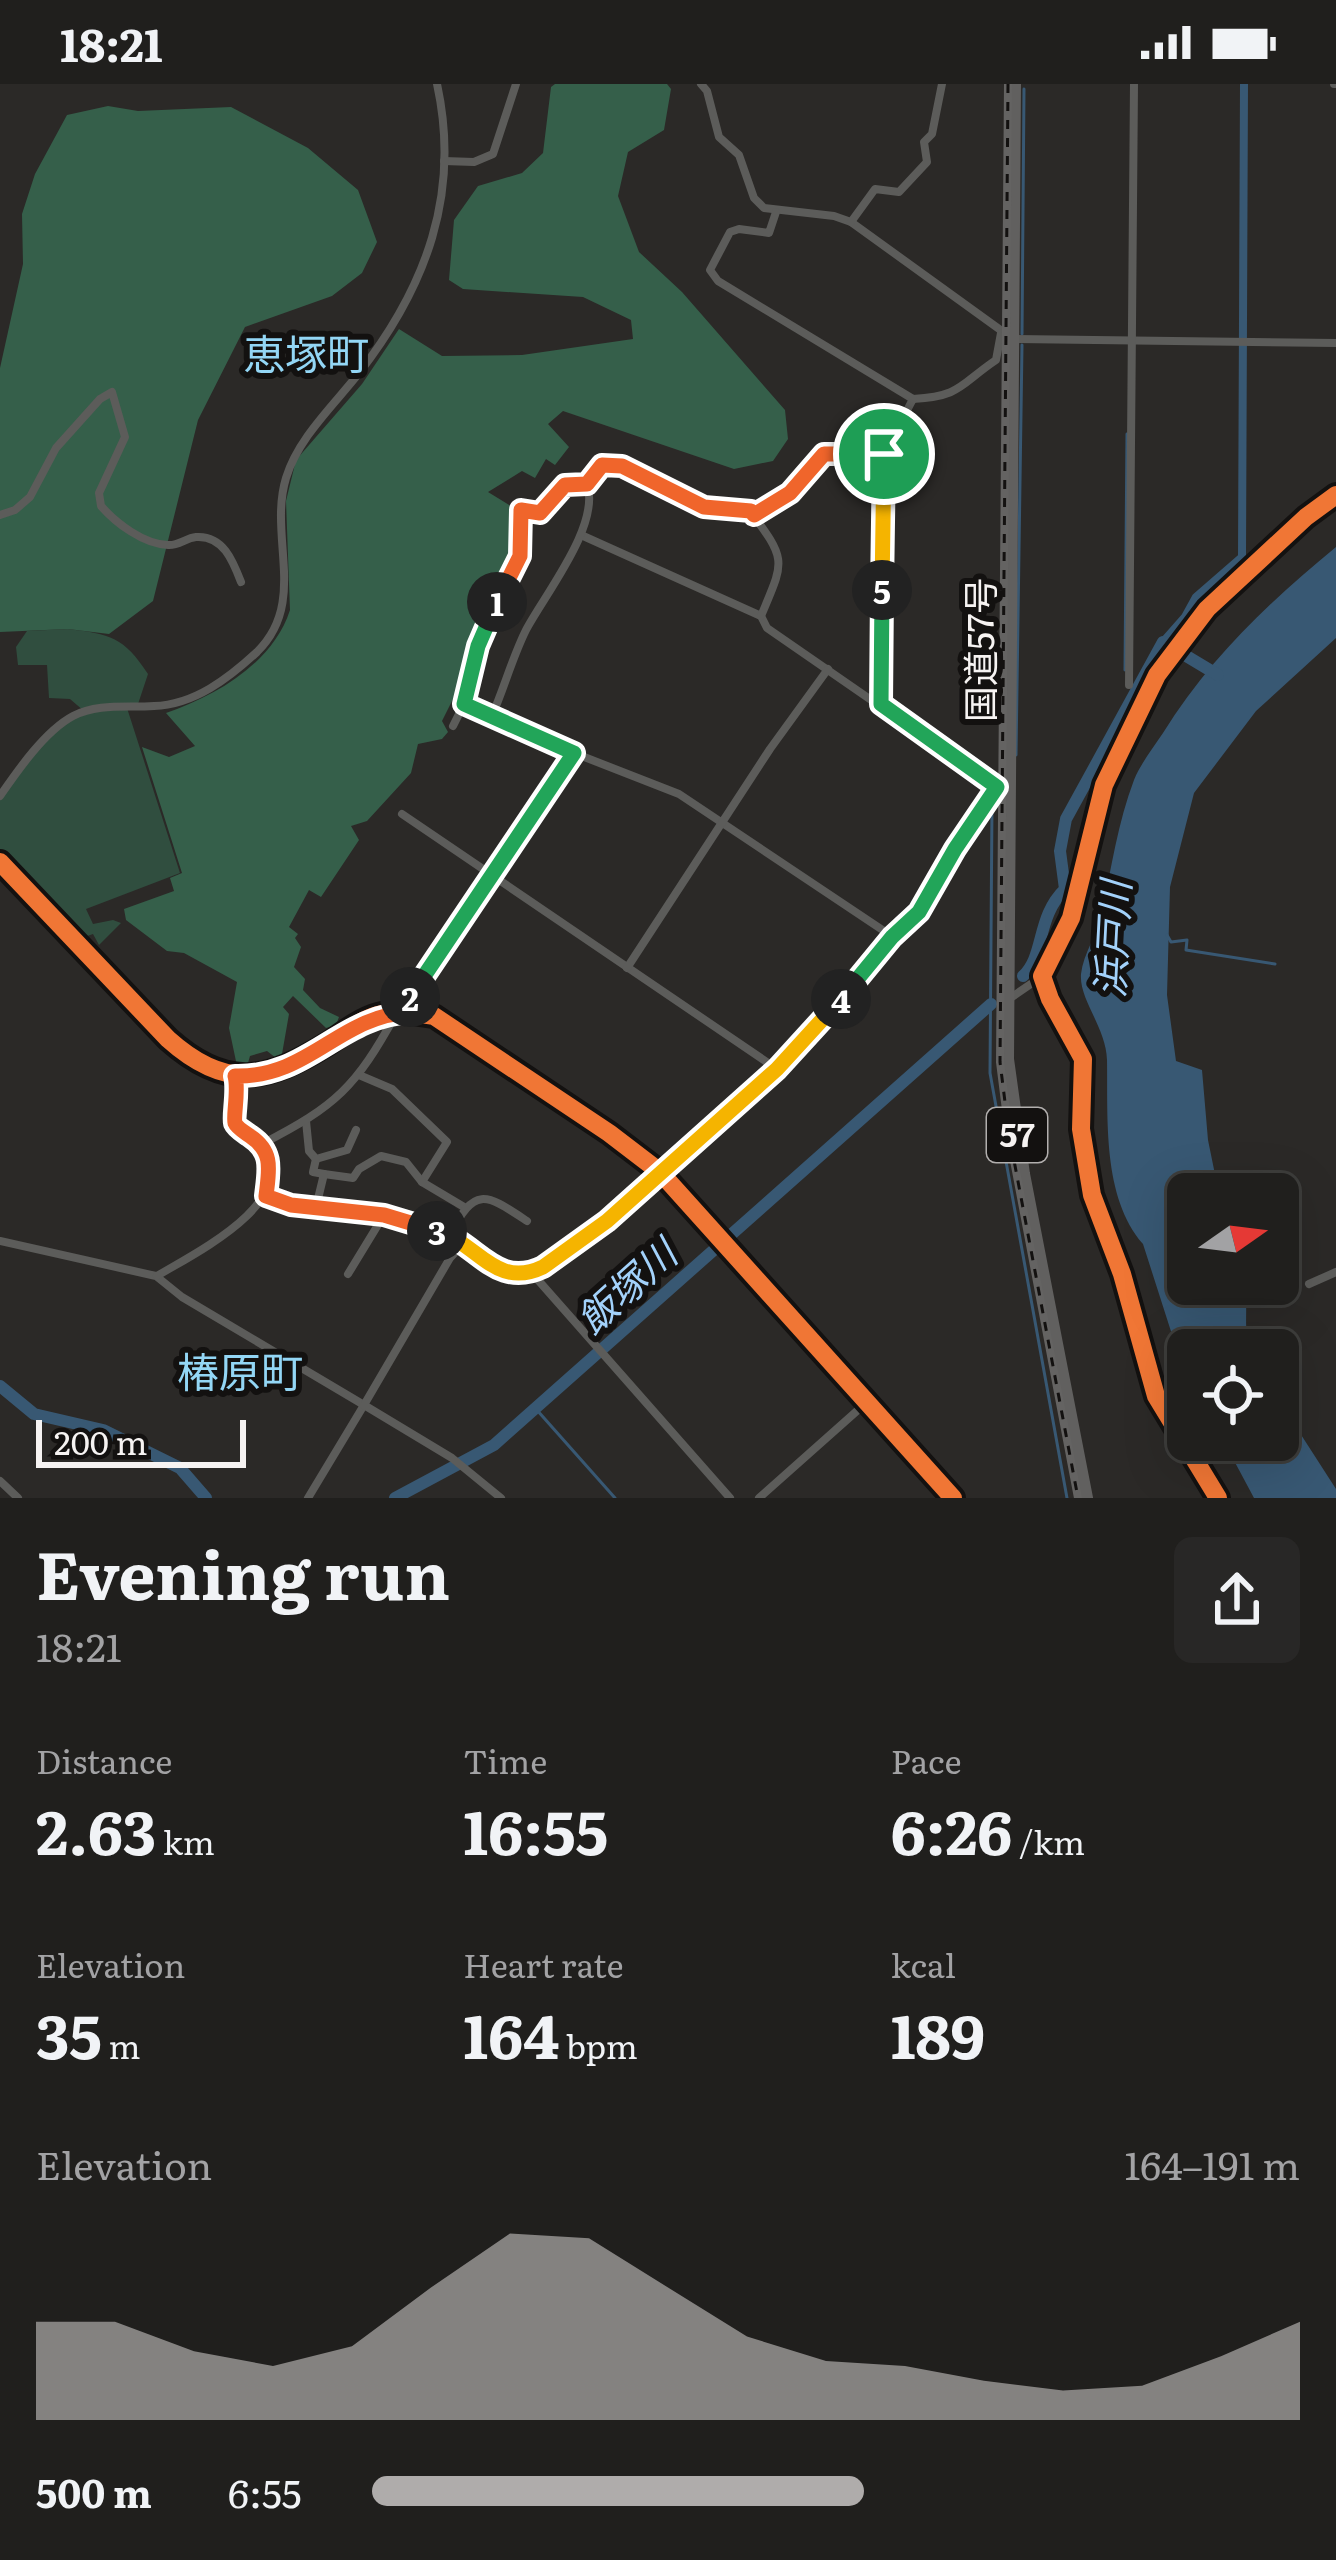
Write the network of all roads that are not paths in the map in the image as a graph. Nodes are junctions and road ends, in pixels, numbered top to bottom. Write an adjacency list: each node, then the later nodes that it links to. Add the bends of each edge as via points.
1 (437, 84): 7 (street)
2 (516, 84): 7 (street, via 493,154)
3 (701, 84): 8 (street, via 719,137 739,154 754,198)
4 (942, 84): 9 (street, via 927,161 899,191 875,189)
5 (1015, 84): 10 (highway, 国道57号 / 57)
6 (1134, 84): 11 (street)
7 (444, 161): 30 (street, via 422,274 285,479 286,592 274,631 194,697 71,717)
8 (776, 212): 9 (street); 13 (street, via 769,233 730,232 710,269 718,281)
9 (851, 222): 10 (street)
10 (1007, 336): 11 (street); 13 (street, via 996,360 961,388); 29 (highway, 国道57号 / 57)
11 (1132, 340): 12 (street); 23 (street)
12 (1336, 343)
13 (913, 399): 14 (street)
14 (884, 454): 18 (street, via 824,454 790,493); 25 (street)
15 (587, 484): 18 (street, via 602,465 622,466 704,507); 19 (street); 24 (street, via 569,482 540,513 521,510 520,556 487,621)
16 (1336, 495): 37 (street, via 1207,609 1157,675 1104,785 1071,918)
17 (0, 515): 20 (street, via 30,497 56,448 112,392 125,437 99,493 101,506 128,530 164,545 213,540)
18 (754, 515): 21 (street, via 781,561)
19 (580, 535): 21 (street); 26 (street, via 526,630)
20 (241, 582)
21 (761, 616): 22 (street)
22 (828, 669): 25 (street); 32 (street)
23 (1129, 686)
24 (464, 704): 26 (street); 27 (street)
25 (881, 704): 29 (street)
26 (490, 718): 28 (street)
27 (453, 726)
28 (574, 753): 32 (street, via 679,794); 34 (street)
29 (1004, 786): 35 (street, via 919,912); 38 (highway, 国道57号 / 57)
30 (0, 796)
31 (402, 814): 34 (street)
32 (724, 821): 35 (street); 36 (street)
33 (0, 862): 43 (street, via 168,1039 197,1062)
34 (491, 875): 36 (street); 40 (street, via 409,999)
35 (892, 937): 41 (street)
36 (627, 968): 41 (street)
37 (1042, 976): 38 (street); 74 (street, via 1083,1059 1081,1129 1092,1195 1156,1396)
38 (1008, 999): 73 (highway, 国道57号 / 57, via 1016,1129)
39 (396, 1012): 40 (street); 42 (street); 43 (street, via 366,1020 292,1066)
40 (412, 1012): 48 (street, via 434,1016)
41 (777, 1069): 48 (street)
42 (359, 1075): 44 (street); 50 (street, via 392,1088 446,1142)
43 (235, 1076): 46 (street, via 236,1124)
44 (306, 1121): 46 (street); 47 (street)
45 (356, 1130): 47 (street, via 346,1150)
46 (262, 1144): 51 (street)
47 (316, 1159): 49 (street, via 313,1172)
48 (660, 1172): 59 (street); 64 (street)
49 (324, 1174): 50 (street, via 353,1178 381,1156 406,1162); 52 (street)
50 (422, 1182): 53 (street)
51 (266, 1196): 52 (street); 62 (street, via 227,1235)
52 (316, 1207): 54 (street)
53 (464, 1208): 55 (street, via 490,1196); 56 (street)
54 (384, 1215): 56 (street); 61 (street)
55 (527, 1221)
56 (451, 1234): 58 (street)
57 (0, 1241): 62 (street)
58 (462, 1245): 59 (street, via 506,1273); 65 (street)
59 (532, 1272): 70 (street)
60 (1336, 1272): 63 (street)
61 (347, 1274)
62 (156, 1276): 65 (street)
63 (1309, 1284)
64 (867, 1402): 71 (street); 72 (street)
65 (364, 1405): 68 (street); 69 (street)
66 (0, 1481): 67 (street)
67 (18, 1498)
68 (308, 1498)
69 (502, 1498)
70 (730, 1498)
71 (759, 1498)
72 (952, 1498)
73 (1088, 1498)
74 (1218, 1498)

